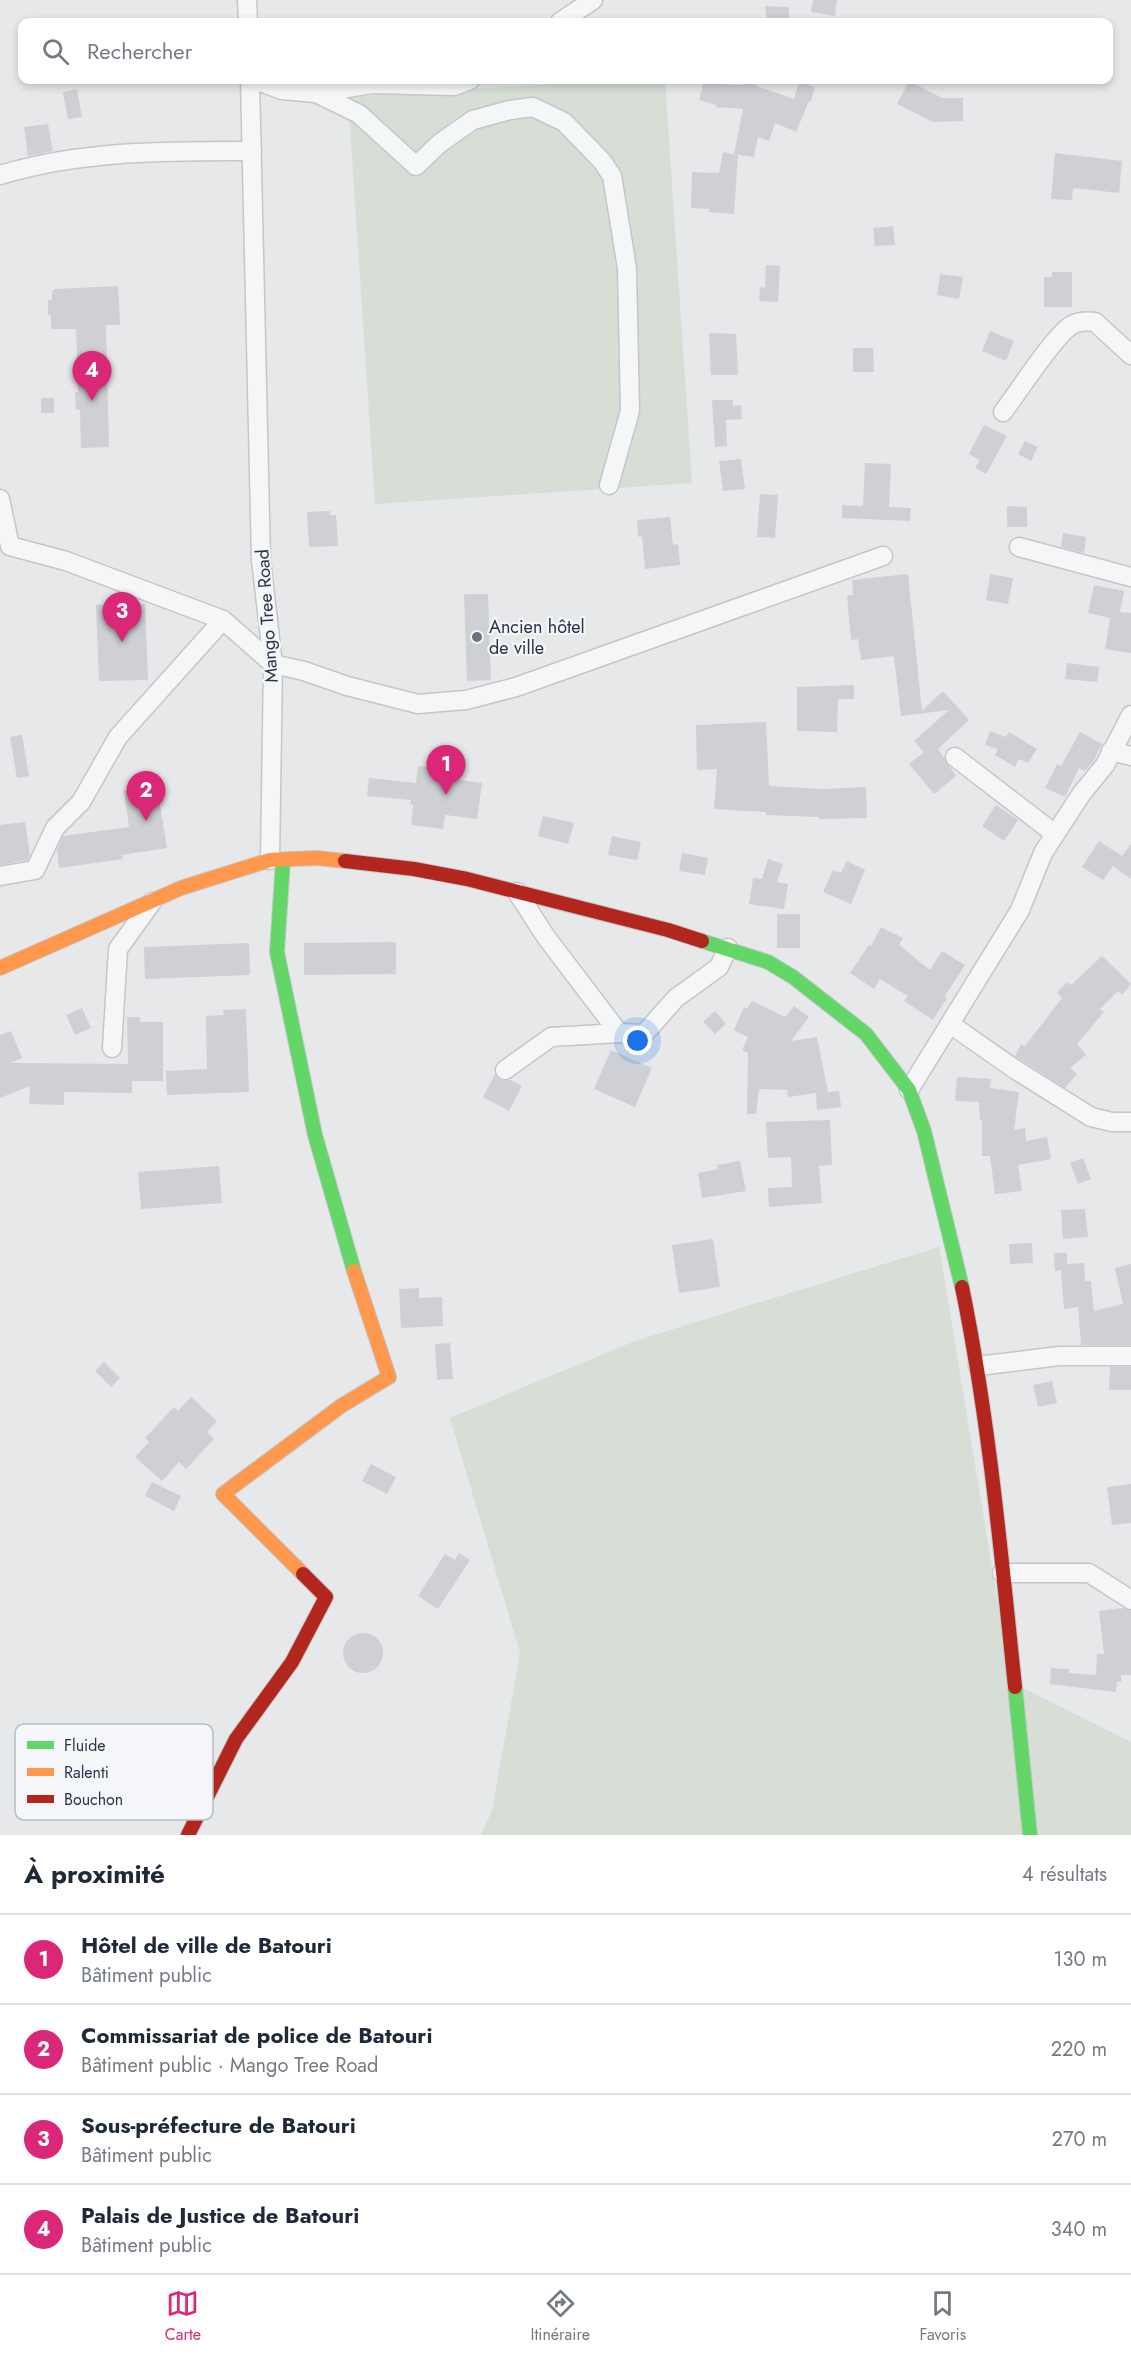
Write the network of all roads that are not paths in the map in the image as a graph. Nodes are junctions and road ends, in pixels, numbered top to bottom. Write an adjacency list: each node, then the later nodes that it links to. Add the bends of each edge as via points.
1 (248, 0): 3 (street)
2 (593, 0): 4 (street)
3 (248, 18)
4 (566, 18)
5 (250, 84): 11 (street, Mango Tree Road)
6 (266, 84): 10 (street, via 282,90)
7 (372, 84): 10 (street)
8 (372, 84): 9 (street)
9 (459, 84)
10 (316, 93): 15 (street, via 359,114 416,166 473,120 533,107 564,122 602,161 612,176 627,280 630,411)
11 (252, 151): 12 (street, via 104,155 59,160); 21 (street, Mango Tree Road, via 261,560)
12 (0, 175)
13 (1131, 355): 14 (street, via 1095,322 1071,325)
14 (1003, 412)
15 (609, 485)
16 (0, 499): 20 (street, via 10,546 66,561)
17 (1018, 547): 19 (street)
18 (883, 556): 21 (street, via 577,666 466,700 418,704)
19 (1131, 577)
20 (223, 620): 21 (street); 28 (street, via 118,737 81,802 55,828 35,870)
21 (273, 664): 27 (street, Mango Tree Road)
22 (1131, 715): 23 (street)
23 (1111, 751): 24 (street); 26 (street)
24 (1131, 756)
25 (955, 757): 26 (street)
26 (1055, 834): 33 (street, via 1020,910)
27 (276, 860): 29 (main road, via 317,858 414,869); 30 (main road); 43 (main road, via 278,952 315,1135 389,1377 341,1406 223,1494 326,1597 292,1662 236,1739)
28 (0, 876)
29 (517, 892): 31 (main road); 34 (street)
30 (153, 900): 32 (main road); 35 (street, via 118,949)
31 (728, 948): 34 (street, via 719,968 676,998 644,1034); 37 (main road, via 794,977 835,1008 866,1034)
32 (0, 968)
33 (950, 1024): 37 (street); 38 (street, via 1084,1113 1103,1121)
34 (619, 1033): 36 (street, via 551,1037)
35 (112, 1048)
36 (505, 1070)
37 (909, 1090): 40 (main road, via 924,1131)
38 (1131, 1122)
39 (1131, 1356): 40 (street, via 1059,1356)
40 (978, 1366): 41 (main road)
41 (1002, 1573): 42 (street, via 1089,1573); 46 (main road)
42 (1131, 1600)
43 (213, 1785)
44 (196, 1820): 45 (main road)
45 (188, 1835)
46 (1030, 1835)

